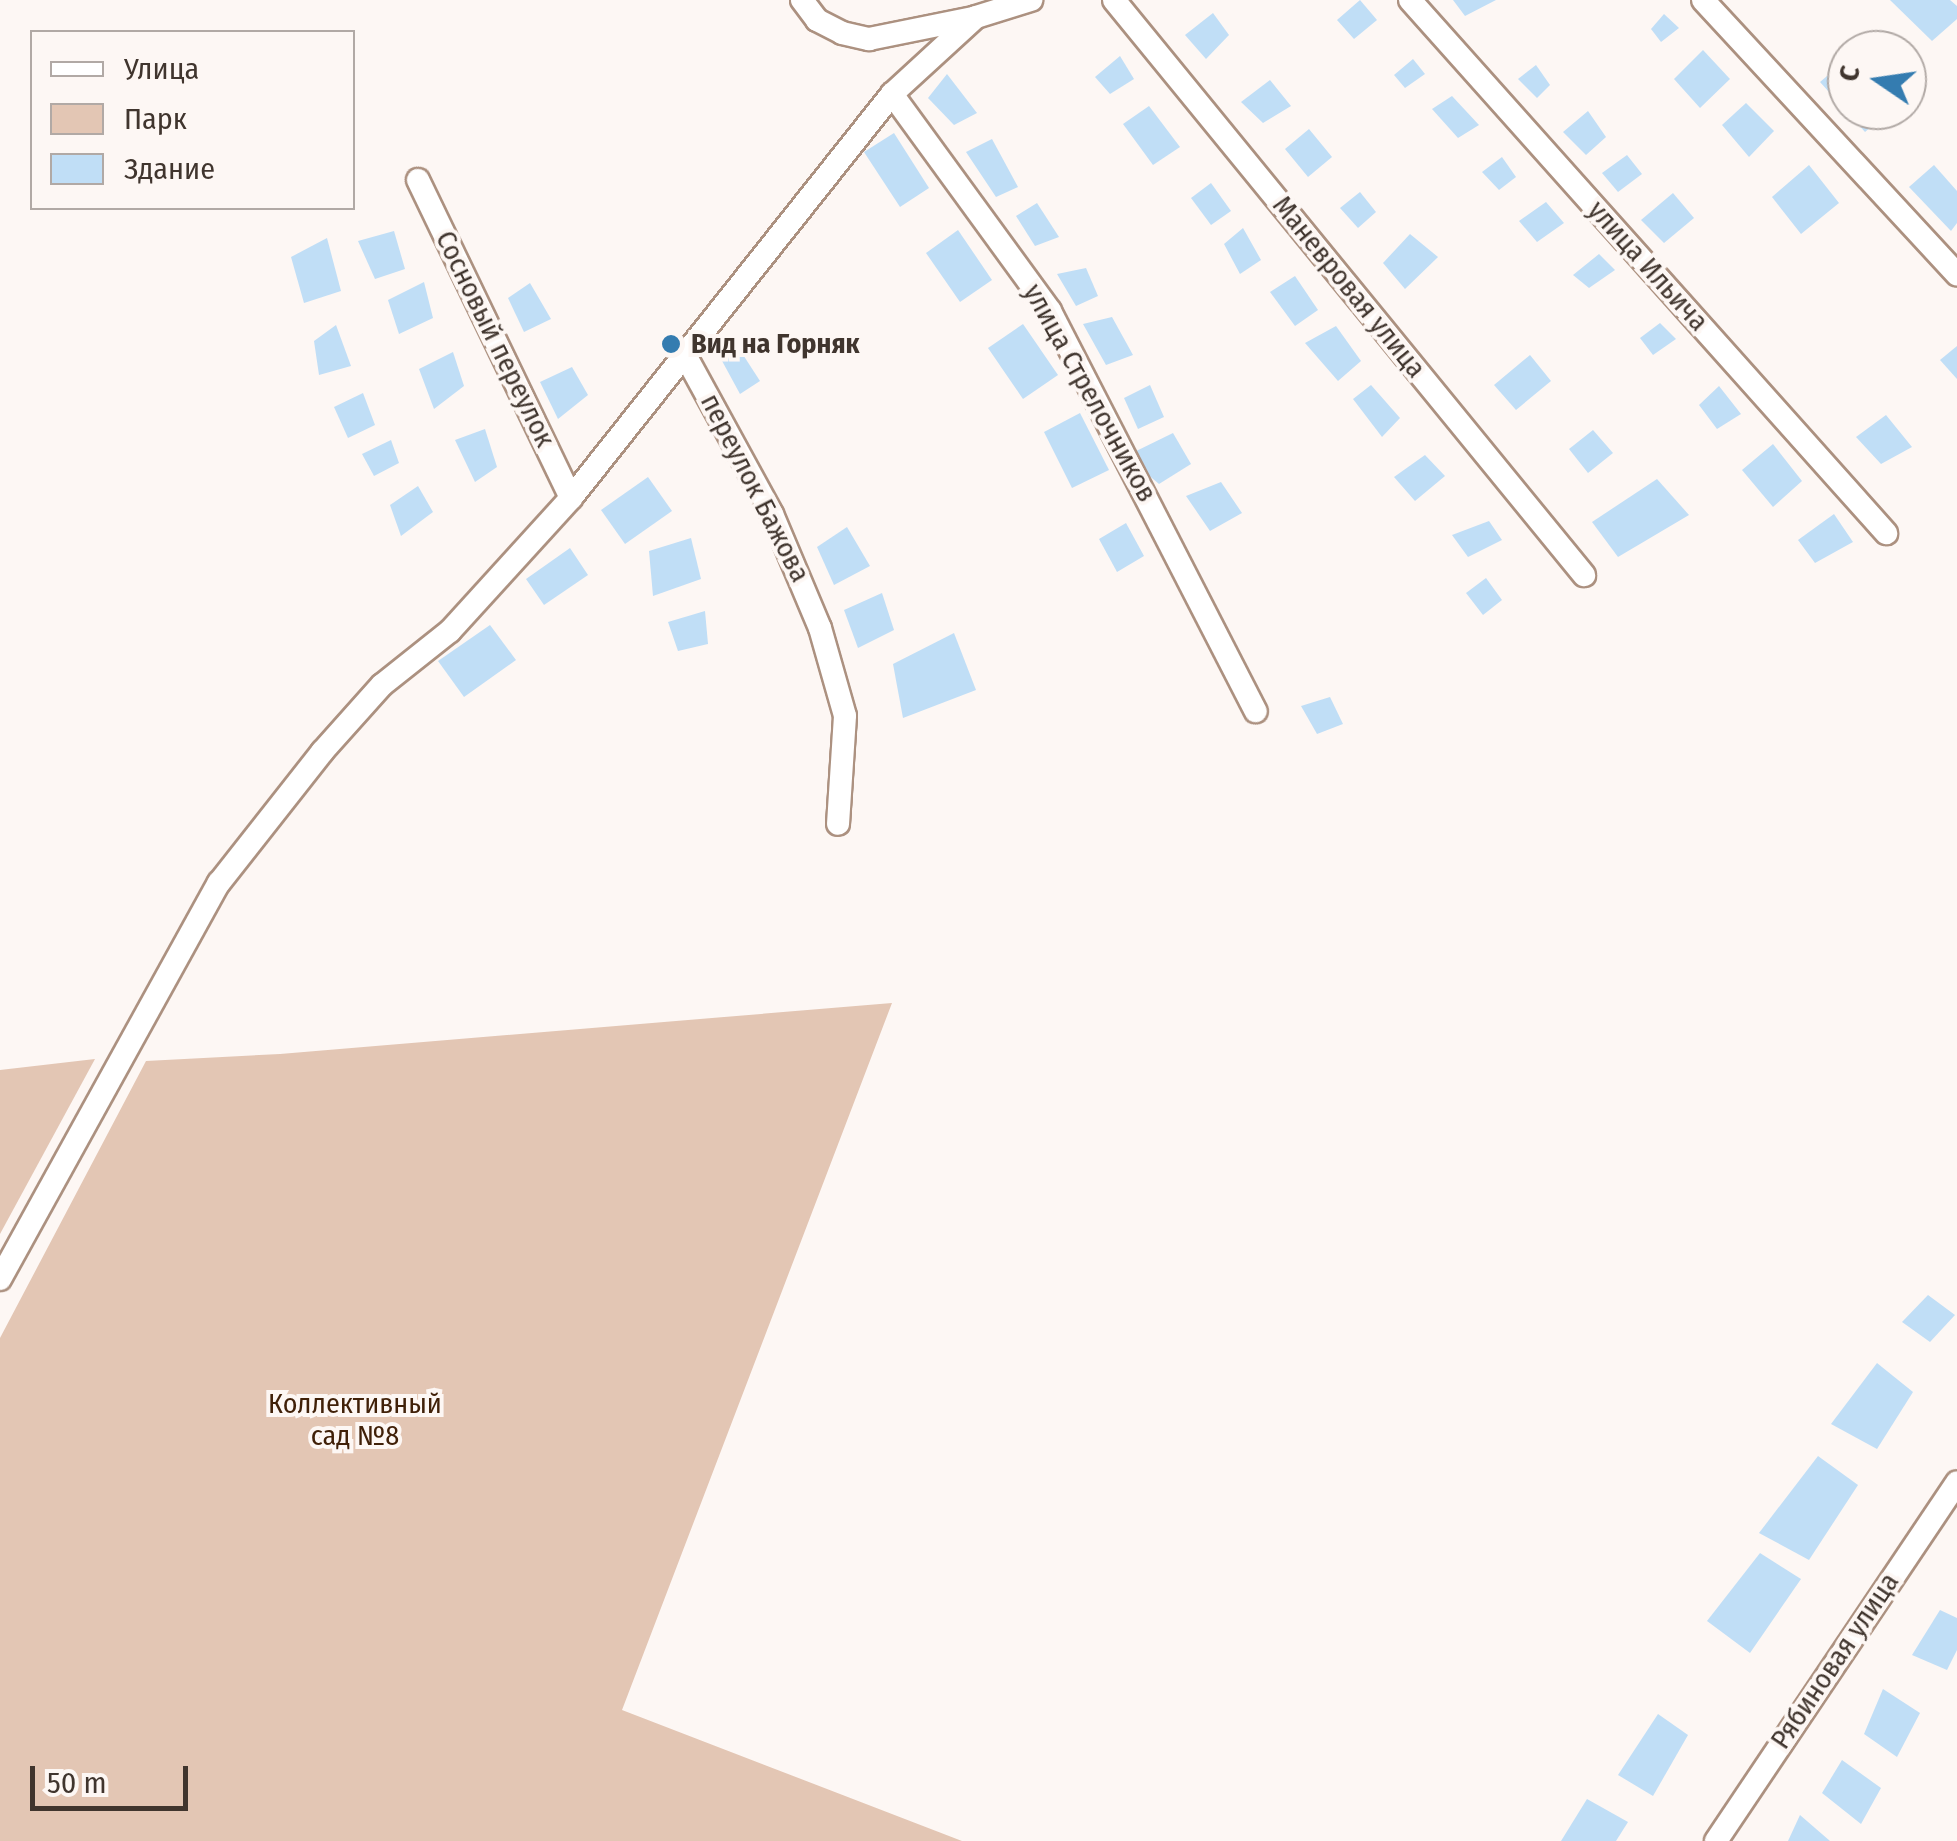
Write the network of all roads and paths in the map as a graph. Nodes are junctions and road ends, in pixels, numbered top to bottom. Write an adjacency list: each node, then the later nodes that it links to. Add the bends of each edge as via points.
1 (802, 0): 6 (street, via 817,20 868,39)
2 (1031, 0): 6 (street)
3 (1114, 0): 13 (street, Маневровая улица)
4 (1410, 0): 12 (street, улица Ильича)
5 (1703, 0): 9 (street)
6 (976, 18): 7 (street)
7 (892, 94): 10 (street); 14 (street, улица Стрелочников, via 1050,310)
8 (418, 180): 11 (street, Сосновый переулок)
9 (1957, 274)
10 (685, 355): 11 (street, переулок Бажова); 15 (street, переулок Бажова, via 772,514 820,628 845,716)
11 (571, 498): 16 (street, переулок Бажова, via 450,631 382,686 219,883)
12 (1886, 533)
13 (1584, 575)
14 (1256, 711)
15 (838, 824)
16 (0, 1279)
17 (1957, 1482): 18 (street, Рябиновая улица)
18 (1716, 1841)

